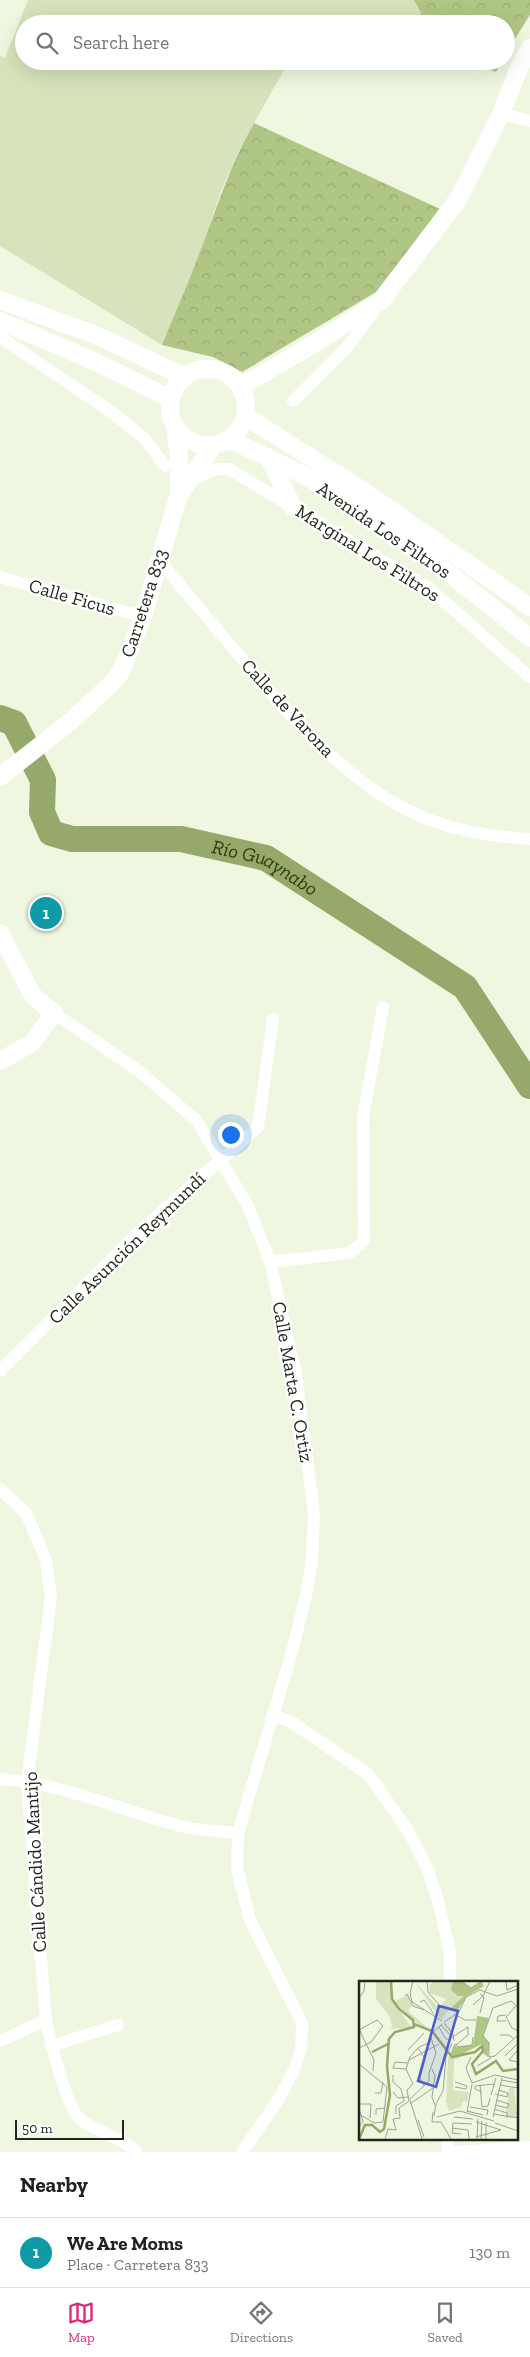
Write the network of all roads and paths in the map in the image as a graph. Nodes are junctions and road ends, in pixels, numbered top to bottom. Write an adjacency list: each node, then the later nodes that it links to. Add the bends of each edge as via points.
1 (530, 48): 2 (main road)
2 (501, 114): 3 (street); 5 (main road, via 459,198)
3 (530, 120)
4 (0, 300): 8 (main road, via 98,336)
5 (381, 301): 9 (main road); 11 (street, via 349,345)
6 (0, 321): 10 (main road, via 98,363)
7 (0, 336): 16 (street, via 113,413 144,438)
8 (185, 377): 9 (main road, via 202,370 216,370 230,376); 10 (main road)
9 (240, 387): 12 (main road, via 245,401)
10 (170, 399): 13 (main road, via 170,414)
11 (293, 400)
12 (245, 416): 14 (main road, via 239,429); 21 (main road, Avenida Los Filtros, via 357,487)
13 (175, 427): 14 (main road, via 199,444); 17 (main road, Carretera 833)
14 (221, 442): 15 (main road, Avenida Los Filtros); 17 (main road, Carretera 833)
15 (269, 458): 18 (main road); 23 (main road, Avenida Los Filtros, via 334,494 436,564)
16 (164, 466)
17 (184, 487): 18 (street, Marginal Los Filtros, via 217,469 229,469); 19 (main road, Carretera 833)
18 (293, 507): 24 (street, Marginal Los Filtros, via 430,589)
19 (159, 560): 22 (main road, Carretera 833); 26 (street, Calle de Varona, via 288,714 345,767 395,803 428,820 454,829)
20 (0, 577): 22 (street, Calle Ficus)
21 (530, 607)
22 (143, 617): 25 (main road, Carretera 833, via 121,672 111,684 71,721)
23 (530, 638)
24 (530, 677)
25 (0, 777)
26 (530, 839)
27 (0, 933): 29 (main road, via 33,996)
28 (384, 1007): 33 (street, via 363,1118 364,1241 349,1253)
29 (54, 1013): 31 (main road, via 32,1043); 32 (street, Calle Marta C. Ortiz, via 140,1071 197,1121)
30 (273, 1019): 32 (street, Calle Asunción Reymundí, via 258,1128)
31 (0, 1061)
32 (220, 1160): 33 (street, Calle Marta C. Ortiz, via 248,1206); 34 (street, Calle Asunción Reymundí, via 143,1228)
33 (270, 1262): 36 (street, Calle Marta C. Ortiz, via 294,1364 314,1514 306,1595)
34 (0, 1371)
35 (0, 1489): 38 (street, Calle Cándido Mantijo, via 26,1512 41,1544 51,1598)
36 (273, 1716): 39 (street, Calle Marta C. Ortiz); 40 (street, via 290,1721 369,1775 409,1832 428,1870 438,1901 450,1952)
37 (0, 1778): 38 (street)
38 (27, 1780): 39 (street, via 186,1827); 41 (street, Calle Cándido Mantijo)
39 (238, 1833): 47 (street, Calle Marta C. Ortiz, via 237,1868 250,1920 302,2023 301,2049 294,2070 277,2102)
40 (450, 1981)
41 (46, 2020): 43 (street); 44 (street, Calle Cándido Mantijo)
42 (118, 2025): 44 (street)
43 (0, 2041)
44 (51, 2046): 46 (street, Calle Cándido Mantijo, via 79,2118)
45 (530, 2147): 48 (street)
46 (130, 2149)
47 (242, 2152)
48 (456, 2152)

